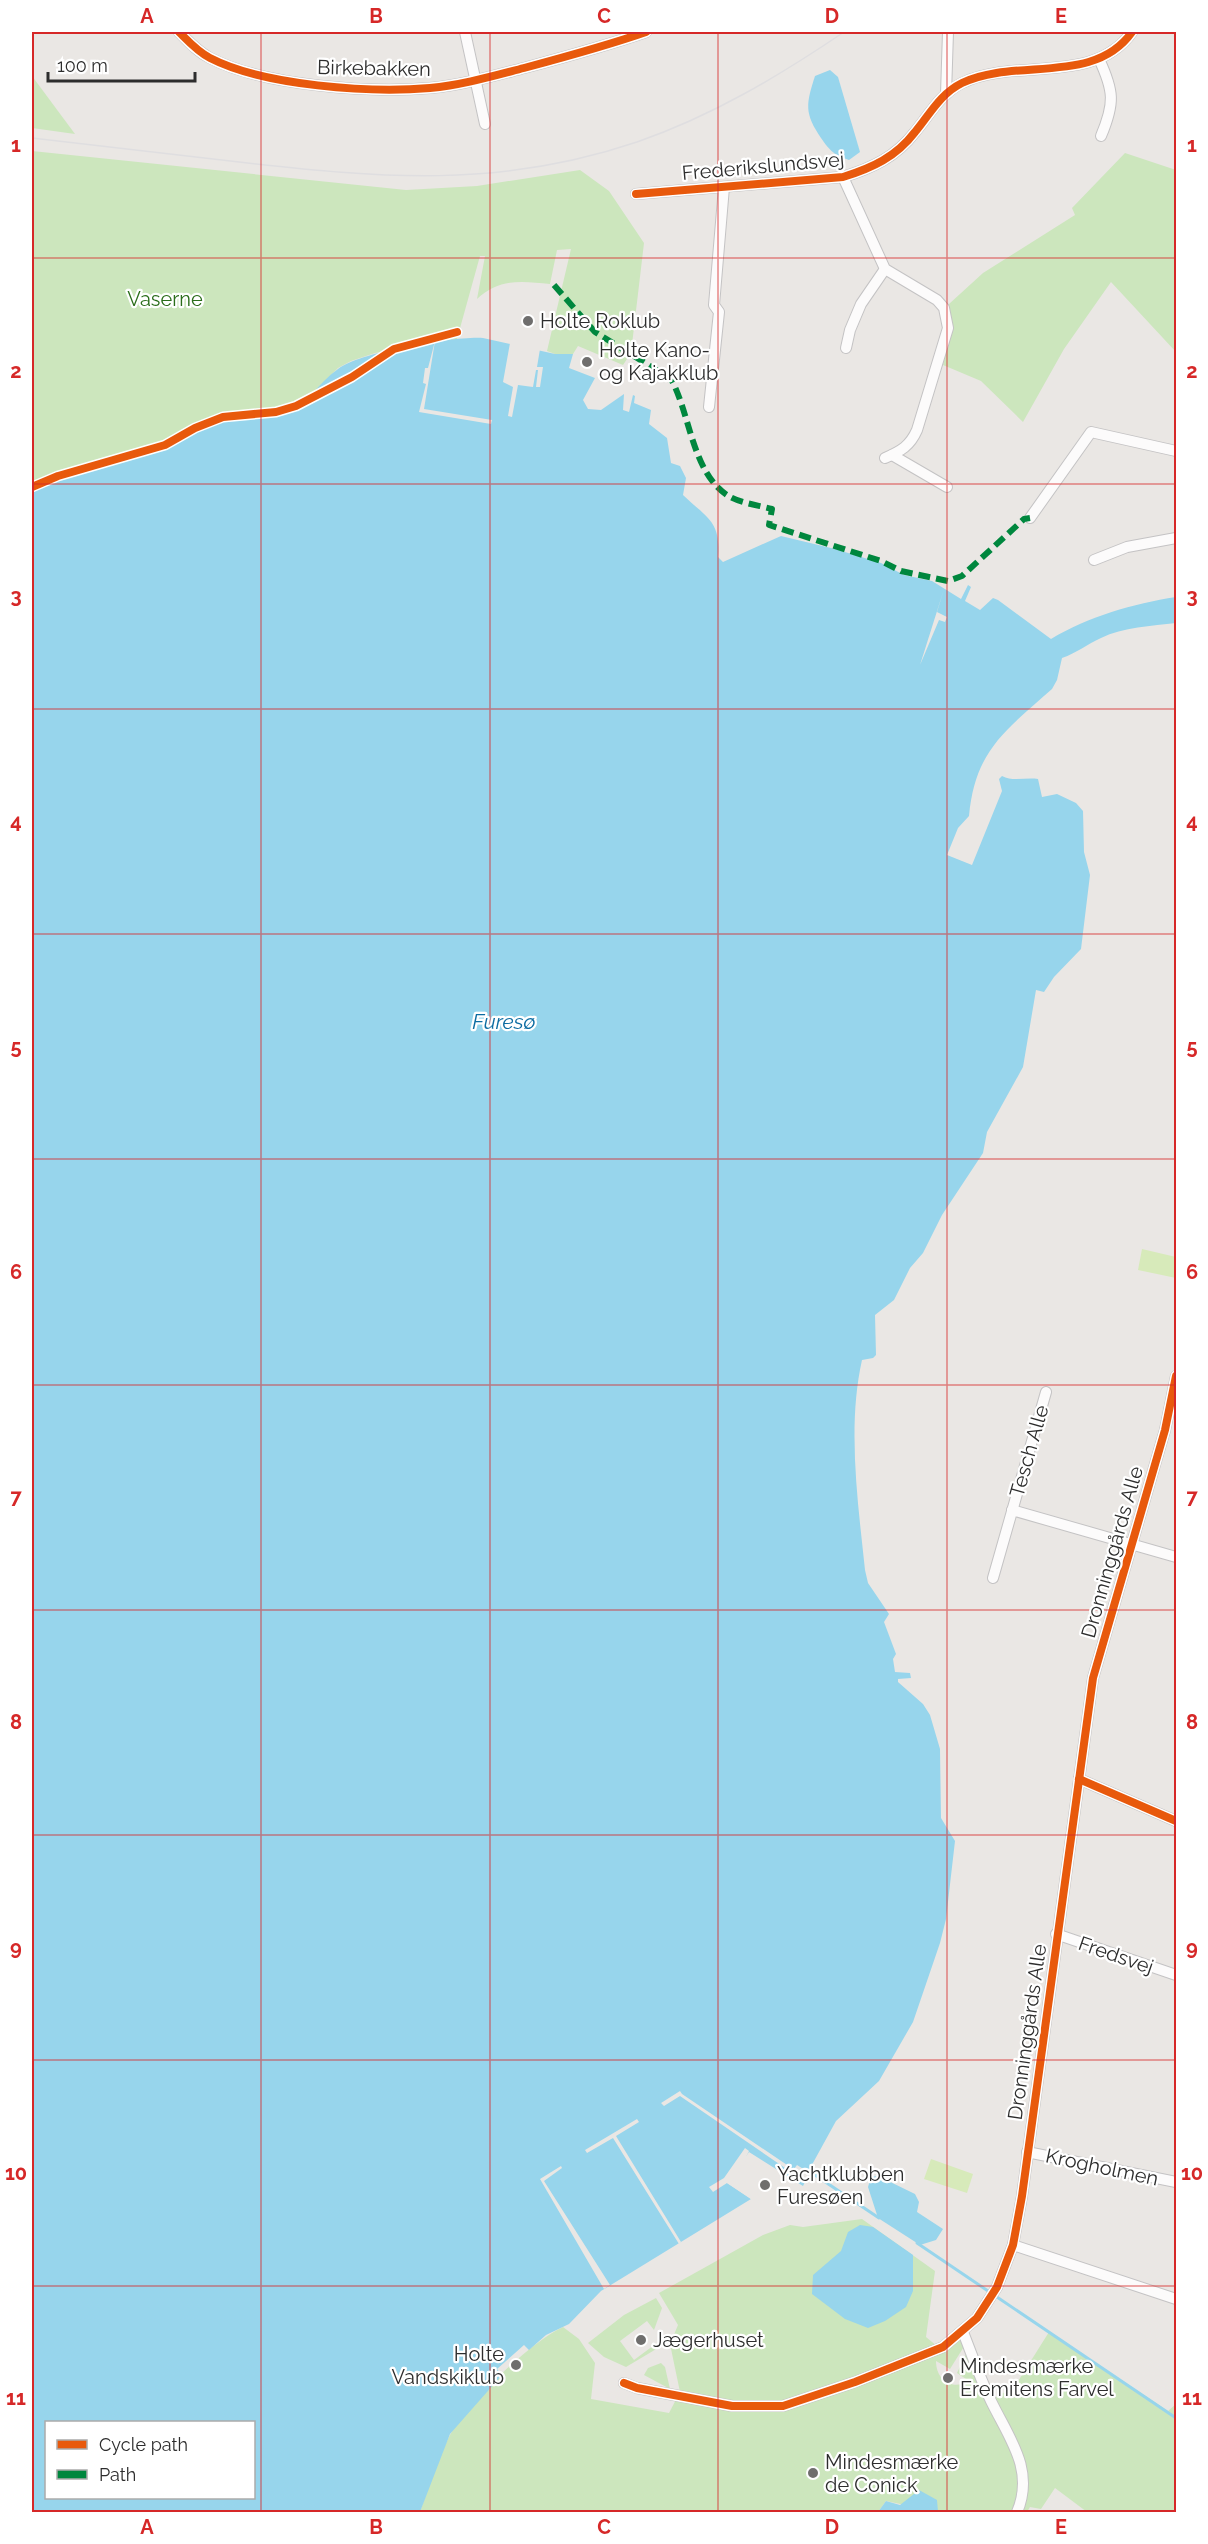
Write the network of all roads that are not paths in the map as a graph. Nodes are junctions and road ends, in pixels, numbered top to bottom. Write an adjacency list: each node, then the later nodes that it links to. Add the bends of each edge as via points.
1 (179, 32): 7 (street, Birkebakken, via 212,59 246,72 304,83 393,89)
2 (465, 32): 7 (street)
3 (646, 32): 7 (street, Birkebakken)
4 (948, 32): 8 (street)
5 (1132, 32): 6 (street, Frederikslundsvej, via 1116,49)
6 (1099, 59): 8 (street, Frederikslundsvej, via 981,76); 10 (street, via 1111,84 1112,100)
7 (475, 81): 9 (street)
8 (946, 94): 11 (street, Frederikslundsvej, via 900,150 866,170)
9 (484, 124)
10 (1101, 136)
11 (843, 177): 12 (street, Frederikslundsvej); 14 (street)
12 (724, 187): 13 (street, Frederikslundsvej); 16 (street, via 714,305 719,312)
13 (636, 194)
14 (885, 269): 15 (street, via 861,304); 18 (street, via 936,300 944,308 948,328 917,430 911,442 889,457)
15 (846, 348)
16 (709, 406)
17 (1176, 451): 19 (street, via 1090,432)
18 (947, 487)
19 (1030, 518)
20 (1176, 538): 21 (street, via 1127,547)
21 (1094, 560)
22 (1176, 1376): 25 (street, Dronninggårds Alle, via 1165,1430)
23 (1046, 1392): 24 (street, Tesch Alle)
24 (1012, 1510): 25 (street, Tesch Alle); 27 (street, Tesch Alle)
25 (1131, 1544): 26 (street, Tesch Alle); 28 (street, Dronninggårds Alle, via 1093,1678)
26 (1176, 1557)
27 (993, 1578)
28 (1079, 1779): 29 (street); 30 (street, Dronninggårds Alle)
29 (1176, 1821)
30 (1056, 1934): 31 (street, Fredsvej); 32 (street, Dronninggårds Alle)
31 (1176, 1975)
32 (1027, 2152): 33 (street, Krogholmen); 34 (street, Dronninggårds Alle)
33 (1176, 2182)
34 (1013, 2245): 35 (street); 36 (street, Dronninggårds Alle, via 997,2287)
35 (1176, 2299)
36 (963, 2332): 37 (street, Dronninggårds Alle, via 919,2358 783,2406 732,2406); 38 (street, via 1022,2466 1024,2484)
37 (624, 2383)
38 (1017, 2512)

